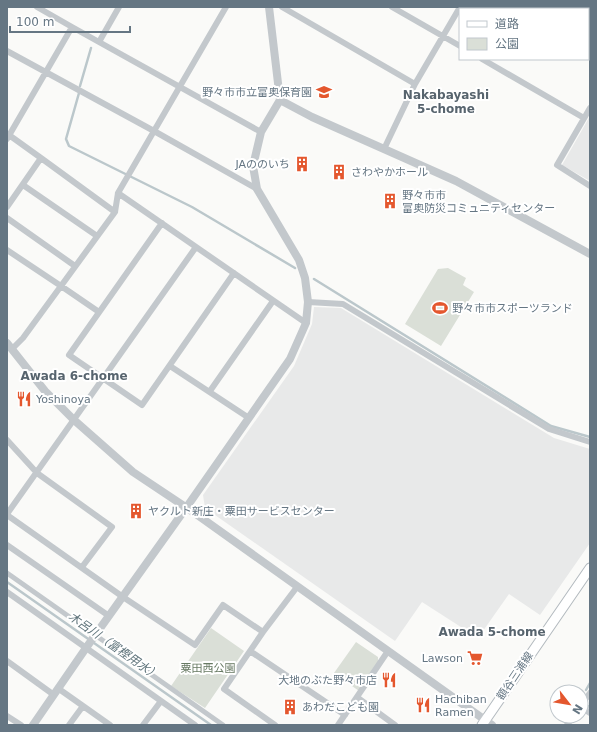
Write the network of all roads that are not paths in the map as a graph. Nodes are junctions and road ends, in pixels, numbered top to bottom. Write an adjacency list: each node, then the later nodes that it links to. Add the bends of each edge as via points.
1 (37, 7): 8 (street)
2 (119, 7): 10 (street)
3 (226, 7): 16 (street)
4 (269, 7): 17 (street)
5 (282, 7): 15 (street)
6 (392, 7): 9 (street)
7 (459, 9): 9 (street)
8 (72, 28): 10 (street); 14 (street)
9 (443, 36): 11 (street); 15 (street)
10 (99, 42): 16 (street)
11 (459, 45)
12 (7, 51): 14 (street)
13 (484, 60): 19 (street)
14 (45, 72): 20 (street); 22 (street)
15 (415, 84): 23 (street)
16 (180, 87): 20 (street); 21 (street)
17 (280, 100): 21 (street); 23 (street)
18 (590, 108): 19 (street)
19 (584, 118): 26 (street, via 557,165)
20 (154, 131): 27 (street); 28 (street)
21 (261, 132): 27 (street, via 253,166)
22 (8, 137): 24 (street)
23 (384, 149): 36 (street, via 456,181)
24 (41, 158): 25 (street); 30 (street)
25 (24, 184): 29 (street); 33 (street)
26 (590, 186)
27 (257, 189): 41 (street, via 299,260 305,278)
28 (118, 193): 30 (street); 32 (street)
29 (7, 207)
30 (115, 212): 33 (street)
31 (7, 218): 37 (street)
32 (162, 223): 34 (street); 42 (street)
33 (97, 236): 37 (street)
34 (196, 247): 38 (street); 46 (street)
35 (7, 250): 39 (street)
36 (590, 254)
37 (75, 266): 39 (street)
38 (234, 273): 40 (street); 45 (street)
39 (61, 286): 42 (street); 44 (street, via 23,338)
40 (273, 301): 43 (street); 47 (street)
41 (308, 302): 43 (street); 51 (street, via 343,304 549,430)
42 (99, 312): 46 (street, via 70,355)
43 (306, 323): 48 (street, via 290,359)
44 (10, 346): 49 (street, via 45,391)
45 (170, 366): 46 (street, via 142,405); 47 (street)
46 (103, 379): 49 (street)
47 (210, 391): 48 (street)
48 (249, 418): 53 (street)
49 (74, 420): 52 (street); 53 (street, via 134,472)
50 (7, 440): 52 (street)
51 (590, 442)
52 (37, 473): 54 (street); 56 (street, via 112,527)
53 (186, 508): 59 (street); 61 (street)
54 (7, 514): 56 (street)
55 (7, 545): 62 (street)
56 (82, 567): 61 (street)
57 (590, 568): 74 (main road, 額谷三浦線)
58 (7, 573): 64 (street)
59 (297, 587): 63 (street); 66 (street)
60 (7, 592): 64 (street)
61 (123, 597): 62 (street); 63 (street, via 195,645 223,605)
62 (109, 616): 64 (street)
63 (263, 632): 65 (street)
64 (91, 641): 68 (street); 70 (street); 81 (street)
65 (250, 651): 72 (street); 82 (street, via 224,689)
66 (388, 651): 69 (street); 74 (street)
67 (7, 661): 68 (street)
68 (56, 692): 71 (street); 76 (street)
69 (358, 698): 72 (street); 84 (street)
70 (161, 701): 79 (street); 80 (street)
71 (83, 706): 77 (street); 78 (street)
72 (345, 715): 83 (street)
73 (7, 716): 75 (street)
74 (486, 723)
75 (20, 725)
76 (33, 725)
77 (69, 725)
78 (110, 725)
79 (143, 725)
80 (196, 725)
81 (223, 725)
82 (275, 725)
83 (338, 725)
84 (395, 725)

